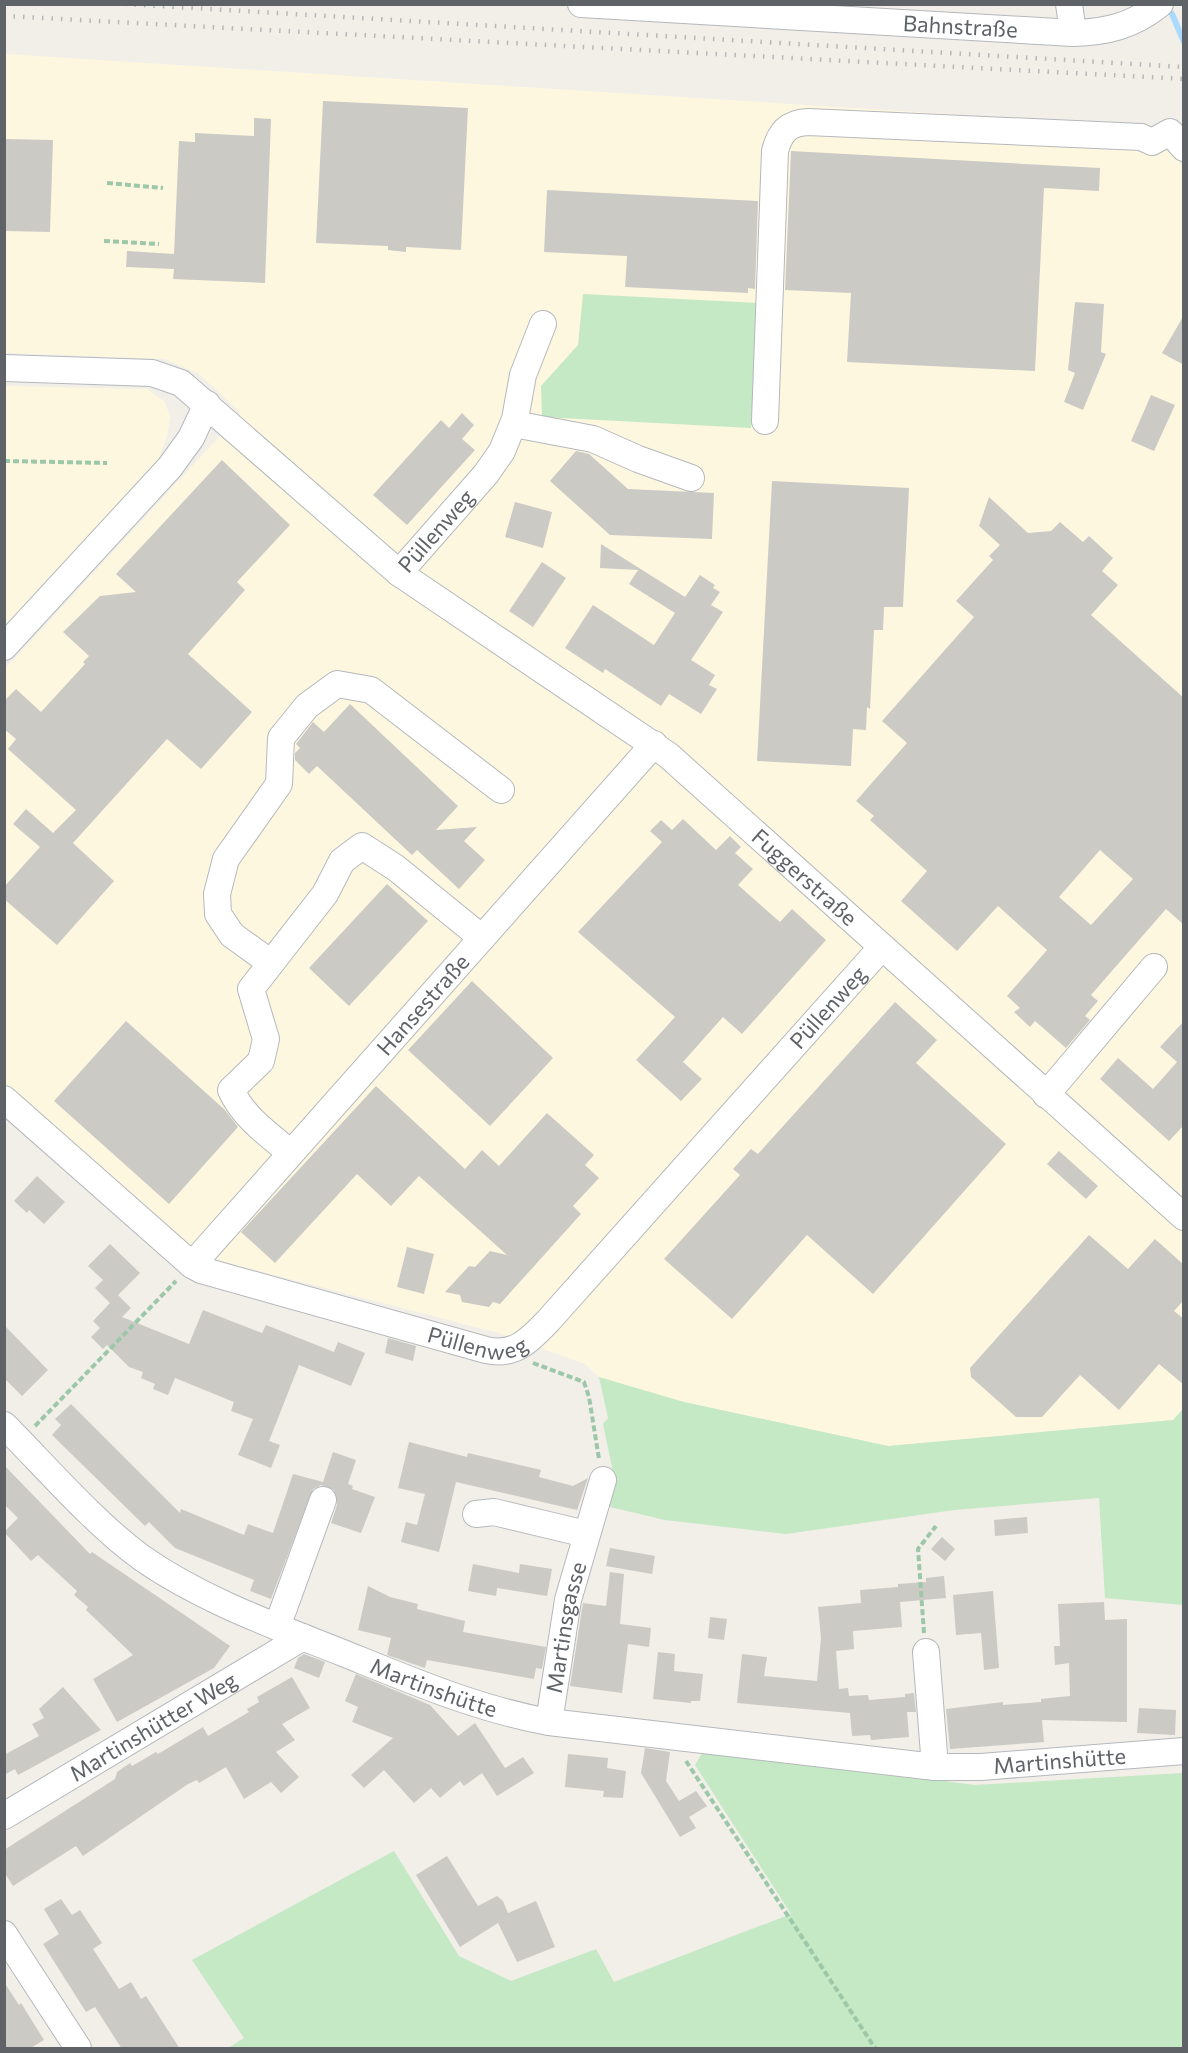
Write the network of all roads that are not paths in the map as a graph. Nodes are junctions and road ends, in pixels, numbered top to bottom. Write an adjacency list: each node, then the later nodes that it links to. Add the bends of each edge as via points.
1 (581, 4): 4 (street, Bahnstraße)
2 (1069, 4): 5 (street)
3 (1160, 4): 5 (street, Bahnstraße, via 1120,27)
4 (776, 10): 5 (street, Bahnstraße)
5 (1073, 33)
6 (1177, 140): 10 (street, via 1152,142 1141,137 808,122 791,125 780,136 775,151)
7 (543, 324): 11 (street, Püllenweg, via 523,375)
8 (4, 368): 9 (street, Püllenweg, via 152,373 174,379)
9 (207, 404): 13 (street, Püllenweg); 14 (street, via 170,467)
10 (765, 421)
11 (514, 424): 12 (street, via 593,438); 13 (street, Püllenweg, via 486,474)
12 (691, 478)
13 (399, 573): 15 (street, Fuggerstraße)
14 (4, 647)
15 (654, 744): 17 (street, Hansestraße); 18 (street, Fuggerstraße)
16 (501, 790): 19 (street, via 371,690 337,684 314,701 281,738 279,784 226,859 217,894 218,914 232,935)
17 (482, 938): 19 (street, via 396,868 362,846 342,861 325,894); 23 (street, Hansestraße)
18 (881, 948): 21 (street, Fuggerstraße); 25 (street, Püllenweg, via 548,1321 520,1347 500,1352 233,1280)
19 (271, 963): 23 (street, via 250,988 266,1039 261,1061 231,1090 258,1126)
20 (1154, 967): 21 (street)
21 (1046, 1095): 24 (street, Fuggerstraße)
22 (4, 1099): 25 (street, Püllenweg)
23 (291, 1153): 25 (street, Hansestraße)
24 (1184, 1217)
25 (192, 1265)
26 (12, 1433): 31 (street, Martinshütte, via 140,1557 194,1588)
27 (603, 1480): 30 (street, Martinsgasse)
28 (323, 1500): 31 (street)
29 (476, 1514): 30 (street, Martinsgasse, via 494,1512)
30 (586, 1534): 34 (street, Martinsgasse, via 568,1600)
31 (277, 1627): 32 (street, Martinshütte)
32 (303, 1637): 34 (street, Martinshütte, via 457,1697); 37 (street, Martinshütter Weg)
33 (926, 1652): 36 (street)
34 (549, 1722): 36 (street, Martinshütte)
35 (1184, 1750): 36 (street, Martinshütte, via 981,1767)
36 (935, 1767)
37 (4, 1816)
38 (4, 1934): 39 (street)
39 (78, 2049)

